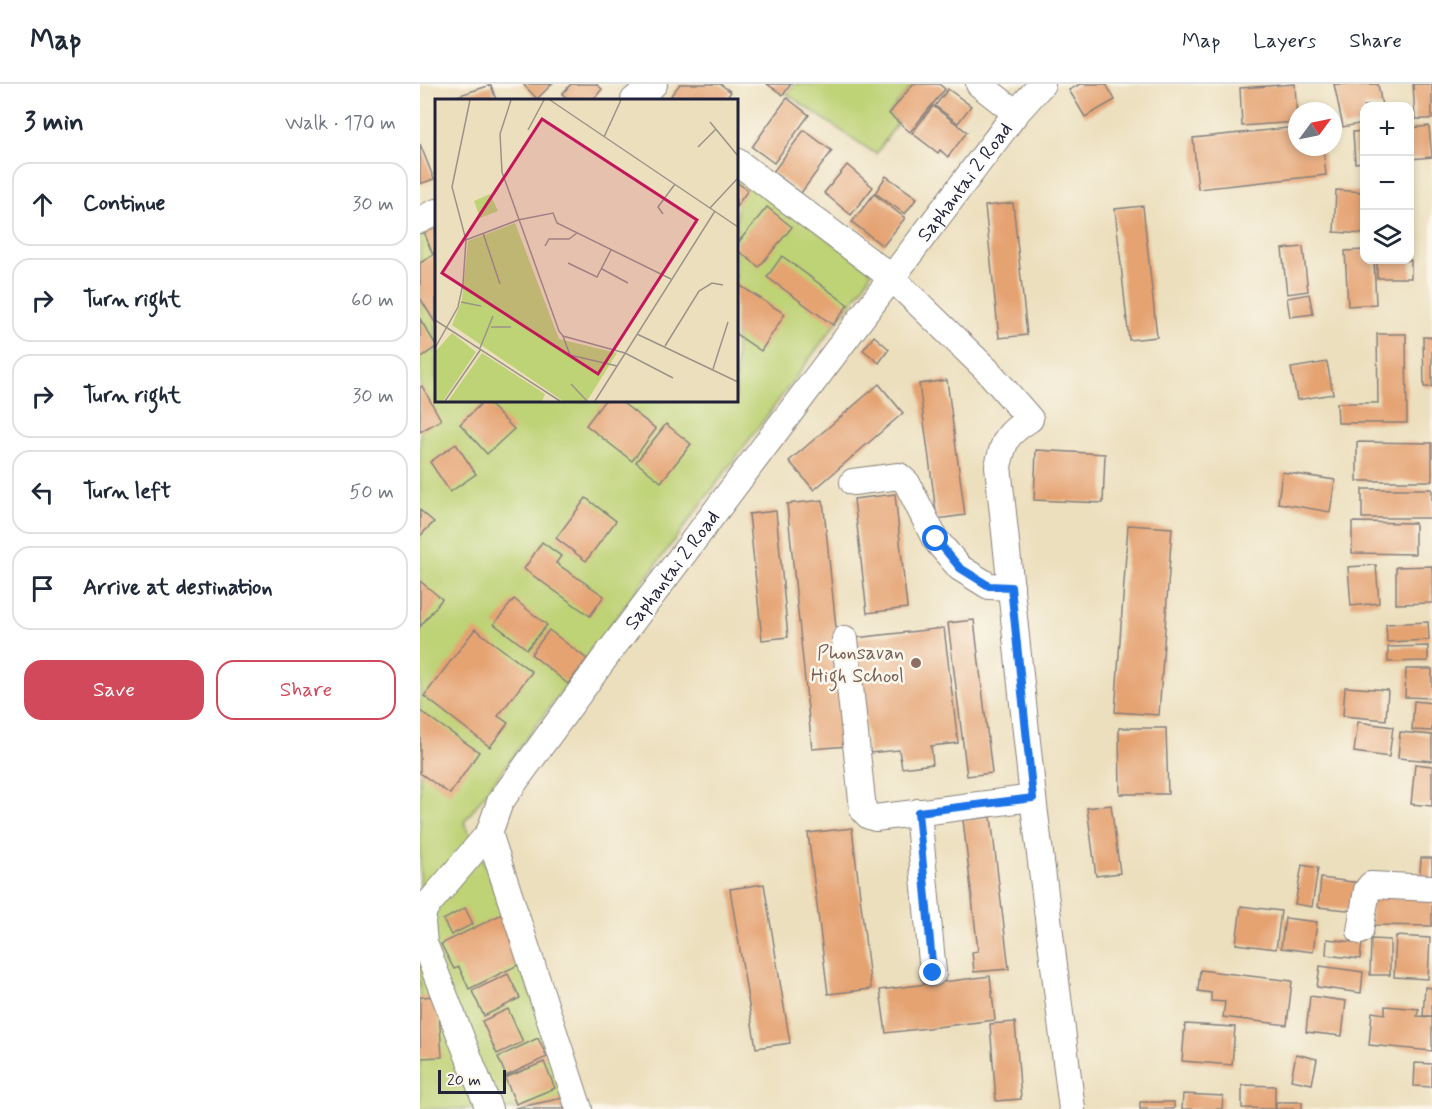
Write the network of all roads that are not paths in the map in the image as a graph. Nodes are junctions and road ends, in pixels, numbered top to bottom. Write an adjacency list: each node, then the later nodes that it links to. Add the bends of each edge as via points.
1 (979, 84): 3 (street)
2 (1042, 84): 3 (street, Saphantai 2 Road)
3 (1016, 113): 7 (street, Saphantai 2 Road)
4 (738, 162): 7 (street)
5 (435, 212): 6 (street)
6 (420, 220)
7 (891, 277): 9 (street, via 988,371 1030,419 1005,441 998,466); 13 (street, Saphantai 2 Road, via 507,793)
8 (853, 482): 9 (street, via 898,476 907,483 936,539 960,568 989,586)
9 (1011, 587): 11 (street)
10 (845, 639): 12 (street, via 863,810 875,818)
11 (1033, 798): 12 (street); 19 (street)
12 (918, 812): 16 (street)
13 (489, 833): 17 (street, Saphantai 2 Road, via 424,909 422,922 424,943); 18 (street)
14 (1432, 888): 15 (street, via 1371,885)
15 (1360, 932)
16 (933, 973)
17 (489, 1109)
18 (579, 1109)
19 (1072, 1109)

